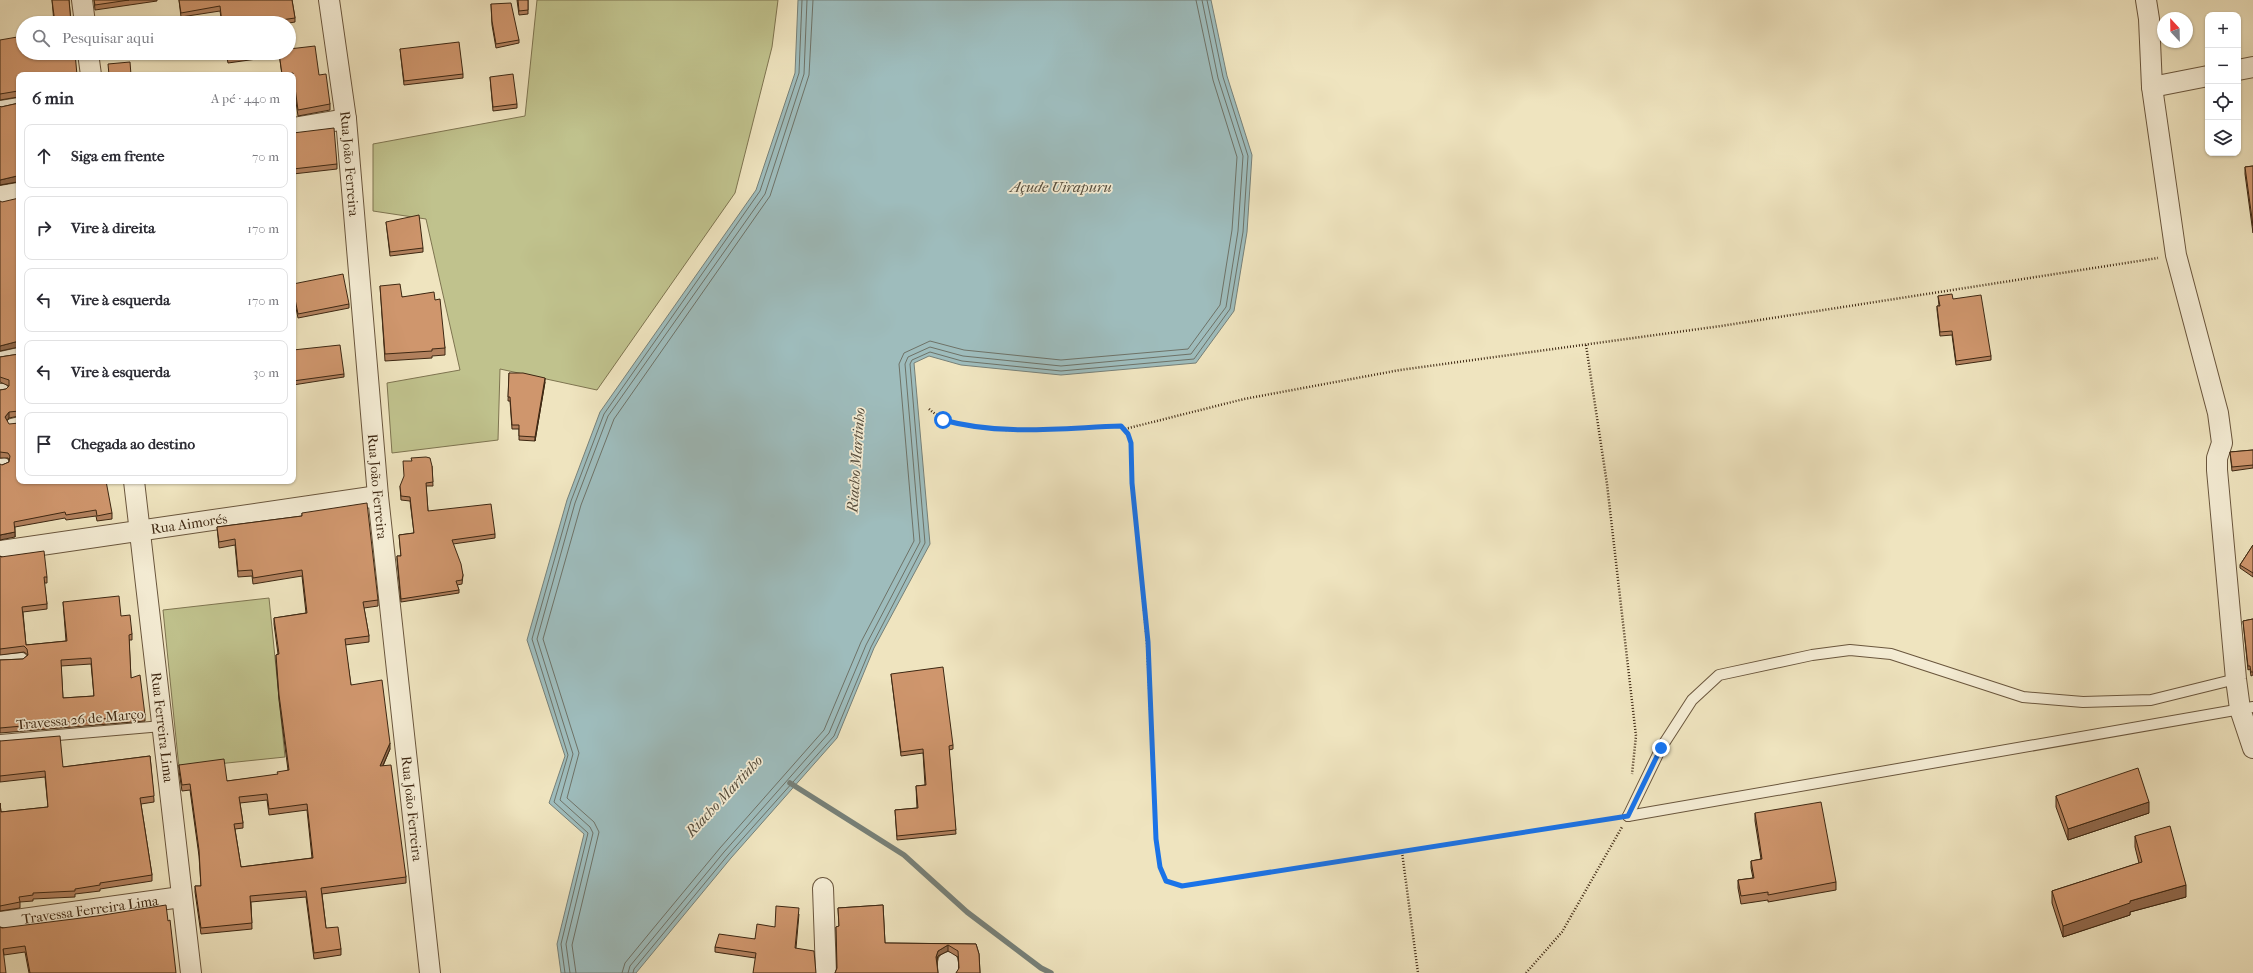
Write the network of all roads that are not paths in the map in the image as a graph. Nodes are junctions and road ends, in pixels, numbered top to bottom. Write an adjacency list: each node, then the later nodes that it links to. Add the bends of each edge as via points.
1 (82, 0): 4 (street)
2 (329, 0): 13 (street, Rua João Ferreira)
3 (2146, 0): 10 (street)
4 (84, 16)
5 (89, 60): 8 (street)
6 (2253, 67): 7 (street)
7 (2241, 69)
8 (91, 72)
9 (2205, 77): 10 (street)
10 (2152, 87): 25 (street, via 2176,255 2218,413 2222,443 2217,458 2217,470)
11 (16, 103): 12 (lane)
12 (0, 106)
13 (346, 119): 14 (street); 20 (street, Rua João Ferreira)
14 (296, 127)
15 (16, 194): 16 (street)
16 (0, 196)
17 (16, 354): 18 (lane)
18 (0, 357)
19 (134, 484): 21 (street, Rua Ferreira Lima)
20 (378, 496): 21 (street, Rua Aimorés); 34 (street, Rua João Ferreira)
21 (139, 532): 22 (street, Rua Aimorés); 27 (street, Rua Ferreira Lima)
22 (0, 551)
23 (22, 658): 24 (lane)
24 (0, 660)
25 (2236, 679): 26 (street); 26 (lane, via 2151,700 2083,702 2023,697 1891,654 1850,650 1812,655 1735,672 1714,679 1688,706 1661,748 1628,816)
26 (2247, 708): 29 (street)
27 (162, 726): 28 (lane, Travessa 26 de Março); 31 (street, Rua Ferreira Lima)
28 (0, 740)
29 (2253, 748)
30 (823, 888): 35 (street)
31 (181, 897): 32 (street, Travessa Ferreira Lima); 33 (street, Rua Ferreira Lima)
32 (0, 922)
33 (191, 973)
34 (430, 973)
35 (826, 973)

